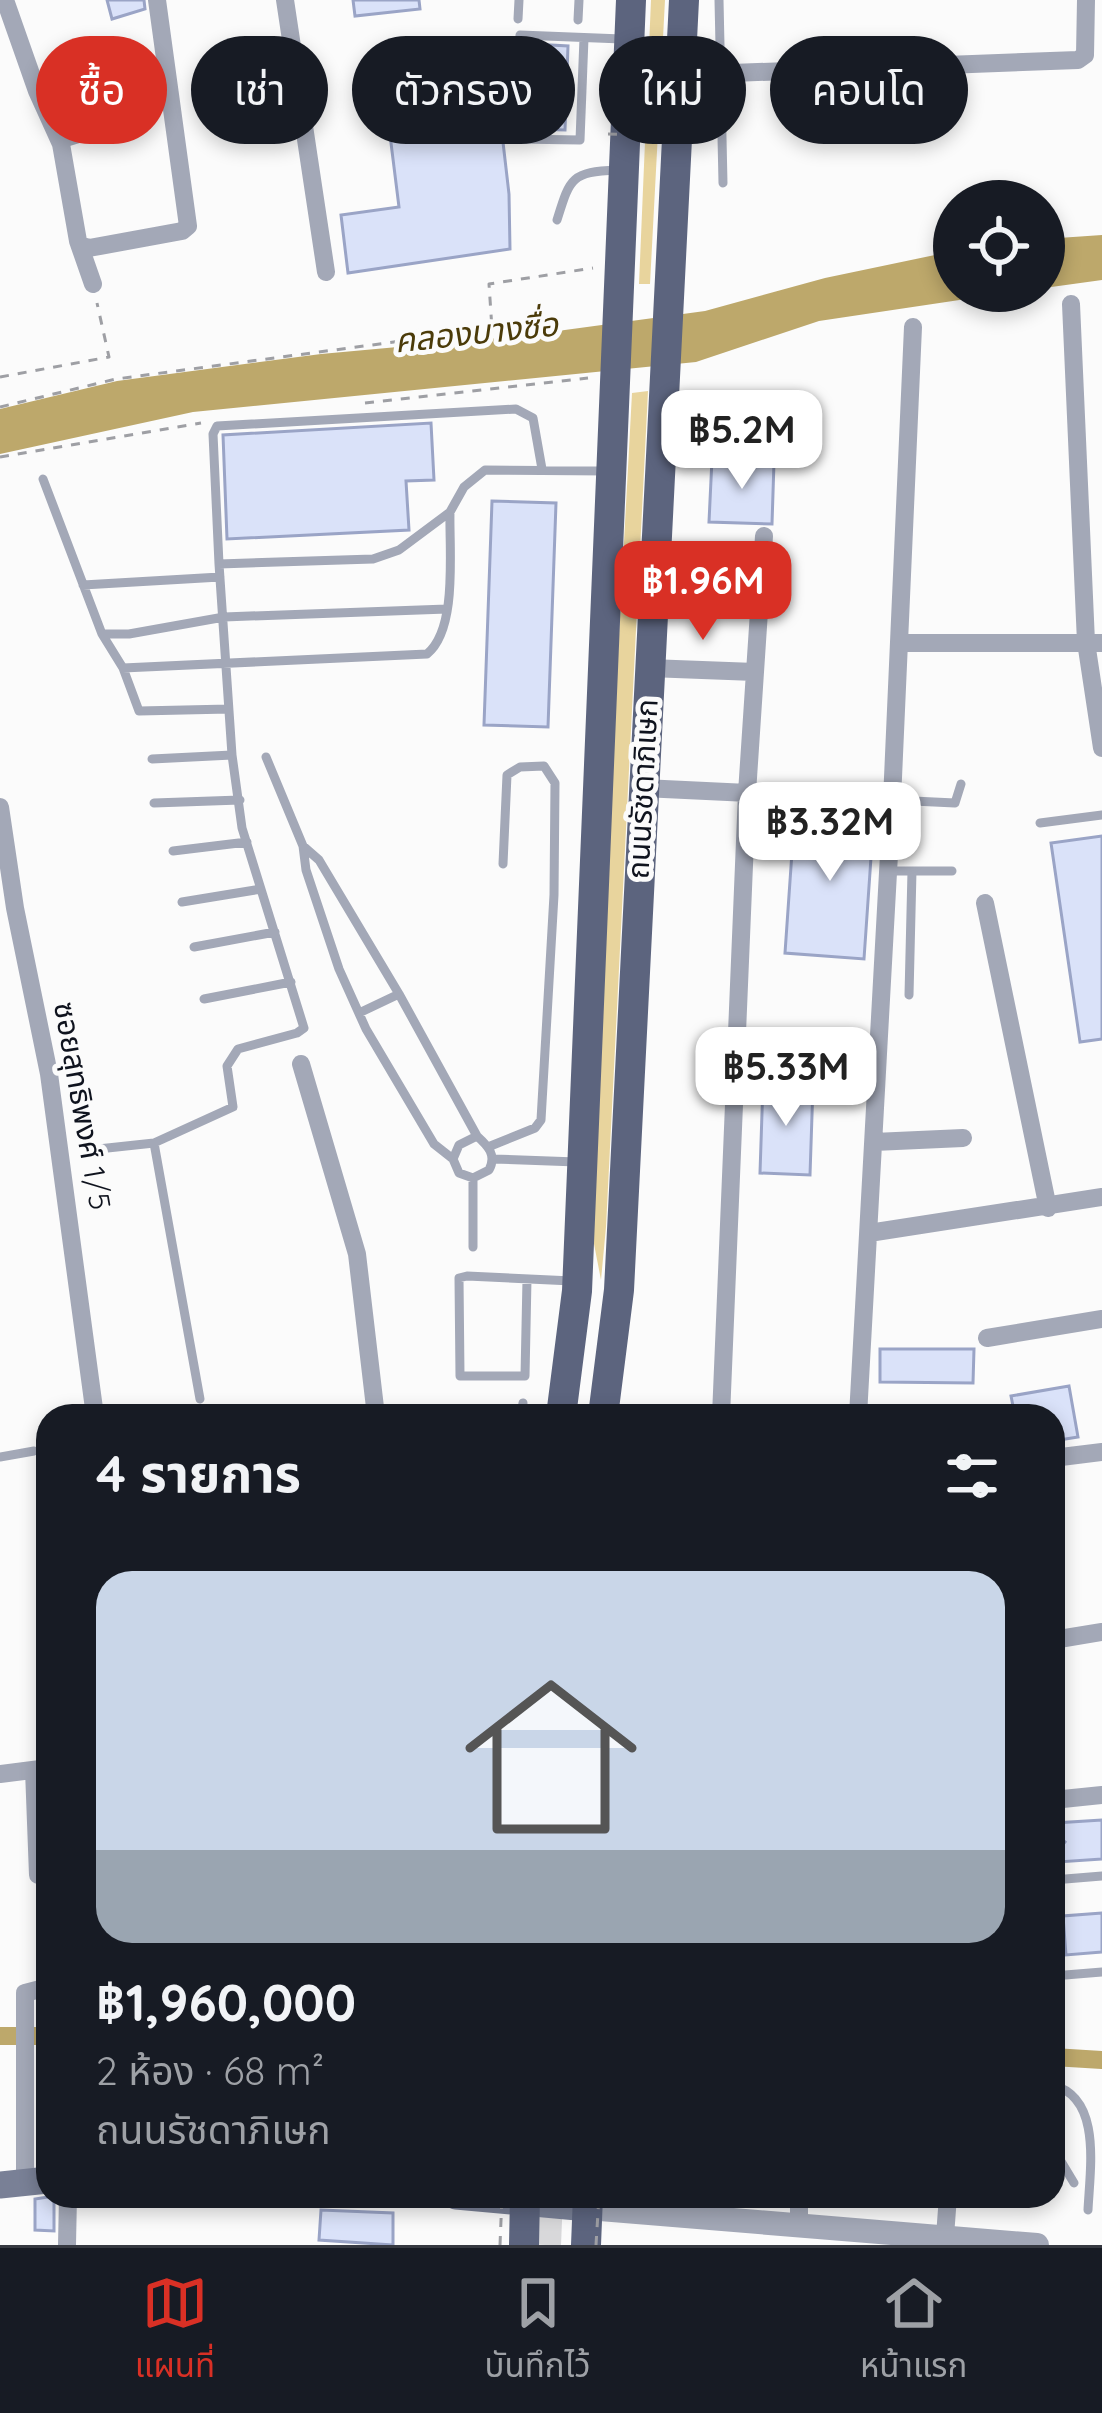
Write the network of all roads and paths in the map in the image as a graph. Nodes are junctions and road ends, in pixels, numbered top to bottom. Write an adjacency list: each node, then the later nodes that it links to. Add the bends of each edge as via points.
1 (5, 0): 18 (street)
2 (158, 0): 26 (street, via 188,226)
3 (285, 0): 28 (street)
4 (519, 0): 10 (lane)
5 (579, 0): 11 (lane)
6 (631, 0): 12 (main road, ถนนรัชดาภิเษก)
7 (684, 0): 13 (main road, ถนนรัชดาภิเษก)
8 (719, 0): 14 (lane)
9 (1086, 0): 17 (street, via 1087,46 1078,60)
10 (518, 19)
11 (578, 20)
12 (629, 36)
13 (683, 36)
14 (721, 36)
15 (584, 38): 15 (lane, via 520,35 516,139 580,140); 16 (lane)
16 (599, 39)
17 (746, 74)
18 (36, 80)
19 (61, 144): 26 (street)
20 (625, 144): 23 (main road, ถนนรัชดาภิเษก)
21 (676, 144): 43 (main road, ถนนรัชดาภิเษก)
22 (724, 144): 24 (lane)
23 (624, 170): 25 (lane, via 576,176); 27 (main road, ถนนรัชดาภิเษก)
24 (724, 183)
25 (557, 220)
26 (82, 245): 29 (street)
27 (611, 266): 33 (path, via 490,284 492,329 116,379); 34 (main road, ถนนรัชดาภิเษก)
28 (326, 272)
29 (93, 284): 32 (path, via 109,357)
30 (1071, 304): 48 (street)
31 (913, 327): 47 (street)
32 (0, 377)
33 (0, 406)
34 (614, 457): 35 (lane); 93 (main road, ถนนรัชดาภิเษก)
35 (542, 469): 37 (lane, via 485,470); 40 (lane, via 533,418 516,409 217,426)
36 (43, 479): 42 (lane)
37 (450, 512): 40 (lane, via 373,560); 44 (lane)
38 (764, 536): 52 (street)
39 (692, 555): 43 (lane, via 688,602)
40 (219, 564): 41 (lane)
41 (220, 577): 42 (lane); 45 (lane)
42 (83, 585): 46 (lane)
43 (652, 604): 51 (main road, ถนนรัชดาภิเษก)
44 (447, 609): 45 (lane); 49 (lane, via 442,639 427,654)
45 (224, 617): 46 (lane); 49 (lane)
46 (102, 634): 50 (lane)
47 (899, 643): 48 (street); 62 (street)
48 (1094, 643): 54 (street)
49 (226, 665): 50 (lane); 53 (lane)
50 (124, 668): 53 (lane, via 139,711)
51 (649, 668): 52 (street); 59 (main road, ถนนรัชดาภิเษก)
52 (755, 672): 60 (street)
53 (230, 709): 55 (lane)
54 (1102, 748)
55 (232, 755): 57 (lane); 61 (lane)
56 (266, 757): 68 (lane)
57 (152, 759)
58 (961, 784): 62 (lane, via 955,802)
59 (644, 788): 60 (street); 101 (main road, ถนนรัชดาภิเษก)
60 (747, 793): 62 (street); 111 (street)
61 (240, 800): 63 (lane); 67 (lane)
62 (892, 800): 71 (street)
63 (154, 803)
64 (0, 807): 105 (street, ซอยสุทธิพงศ์ 1/5, via 60,1142)
65 (1102, 815): 66 (lane)
66 (1040, 823)
67 (247, 842): 69 (lane); 74 (lane)
68 (303, 845): 80 (lane, via 320,860); 83 (lane)
69 (173, 851)
70 (503, 864): 89 (lane, via 507,775 544,766 555,783 555,806 541,1120)
71 (888, 871): 72 (lane); 87 (street)
72 (912, 871): 73 (lane); 81 (lane)
73 (952, 872)
74 (261, 889): 75 (lane); 77 (lane)
75 (182, 902)
76 (985, 903): 96 (street)
77 (275, 932): 78 (lane); 79 (lane)
78 (194, 947)
79 (290, 982): 82 (lane); 88 (lane, via 302,1031 238,1049 226,1066 233,1106)
80 (399, 994): 83 (lane); 85 (lane)
81 (909, 995)
82 (203, 999)
83 (359, 1013): 92 (lane, via 434,1144)
84 (301, 1064): 106 (street, via 358,1254)
85 (477, 1136): 89 (lane); 92 (lane, via 459,1144)
86 (963, 1138): 87 (street)
87 (874, 1142): 97 (street)
88 (154, 1143): 90 (lane); 104 (lane)
89 (488, 1147): 91 (lane)
90 (89, 1150)
91 (493, 1159): 93 (lane); 94 (lane)
92 (453, 1160): 94 (lane)
93 (583, 1162): 100 (main road, ถนนรัชดาภิเษก)
94 (473, 1178): 98 (lane)
95 (1102, 1197): 96 (street)
96 (1048, 1208): 97 (street)
97 (869, 1233): 112 (street)
98 (473, 1247)
99 (527, 1280): 99 (lane, via 525,1376 460,1376 459,1278); 100 (lane)
100 (577, 1286): 107 (main road, ถนนรัชดาภิเษก); 108 (main road, ถนนรัชดาภิเษก)
101 (619, 1290): 109 (main road, ถนนรัชดาภิเษก); 110 (main road, ถนนรัชดาภิเษก)
102 (1102, 1318): 103 (street)
103 (988, 1338)
104 (200, 1400)
105 (93, 1404)
106 (375, 1404)
107 (562, 1404)
108 (587, 1404)
109 (605, 1404)
110 (624, 1404)
111 (722, 1404)
112 (859, 1404)
113 (34, 1451): 115 (lane)
114 (1102, 1452): 116 (street)
115 (0, 1457)
116 (1065, 1457)
117 (1102, 1632): 118 (street)
118 (1065, 1638)
119 (36, 1770): 120 (street)
120 (0, 1774)
121 (1102, 1795): 122 (street)
122 (1065, 1799)
123 (1102, 1876): 124 (lane)
124 (1065, 1879)
125 (1102, 1972): 126 (lane)
126 (1065, 1975)
127 (36, 1991): 128 (street, via 26,1994)
128 (25, 2046): 129 (street); 132 (street)
129 (36, 2047)
130 (1065, 2088): 141 (lane, via 1086,2109 1092,2136)
131 (1065, 2167): 133 (lane)
132 (24, 2182)
133 (1074, 2182)
134 (68, 2208): 144 (street)
135 (513, 2208): 145 (path, bridge)
136 (518, 2208): 146 (main road)
137 (591, 2208): 147 (main road)
138 (593, 2208): 148 (path, bridge)
139 (669, 2208): 142 (street, via 698,2229)
140 (949, 2208): 143 (street)
141 (1088, 2210)
142 (815, 2232): 143 (street)
143 (952, 2239): 149 (street)
144 (67, 2245)
145 (500, 2245)
146 (524, 2245)
147 (586, 2245)
148 (596, 2245)
149 (1037, 2245)

